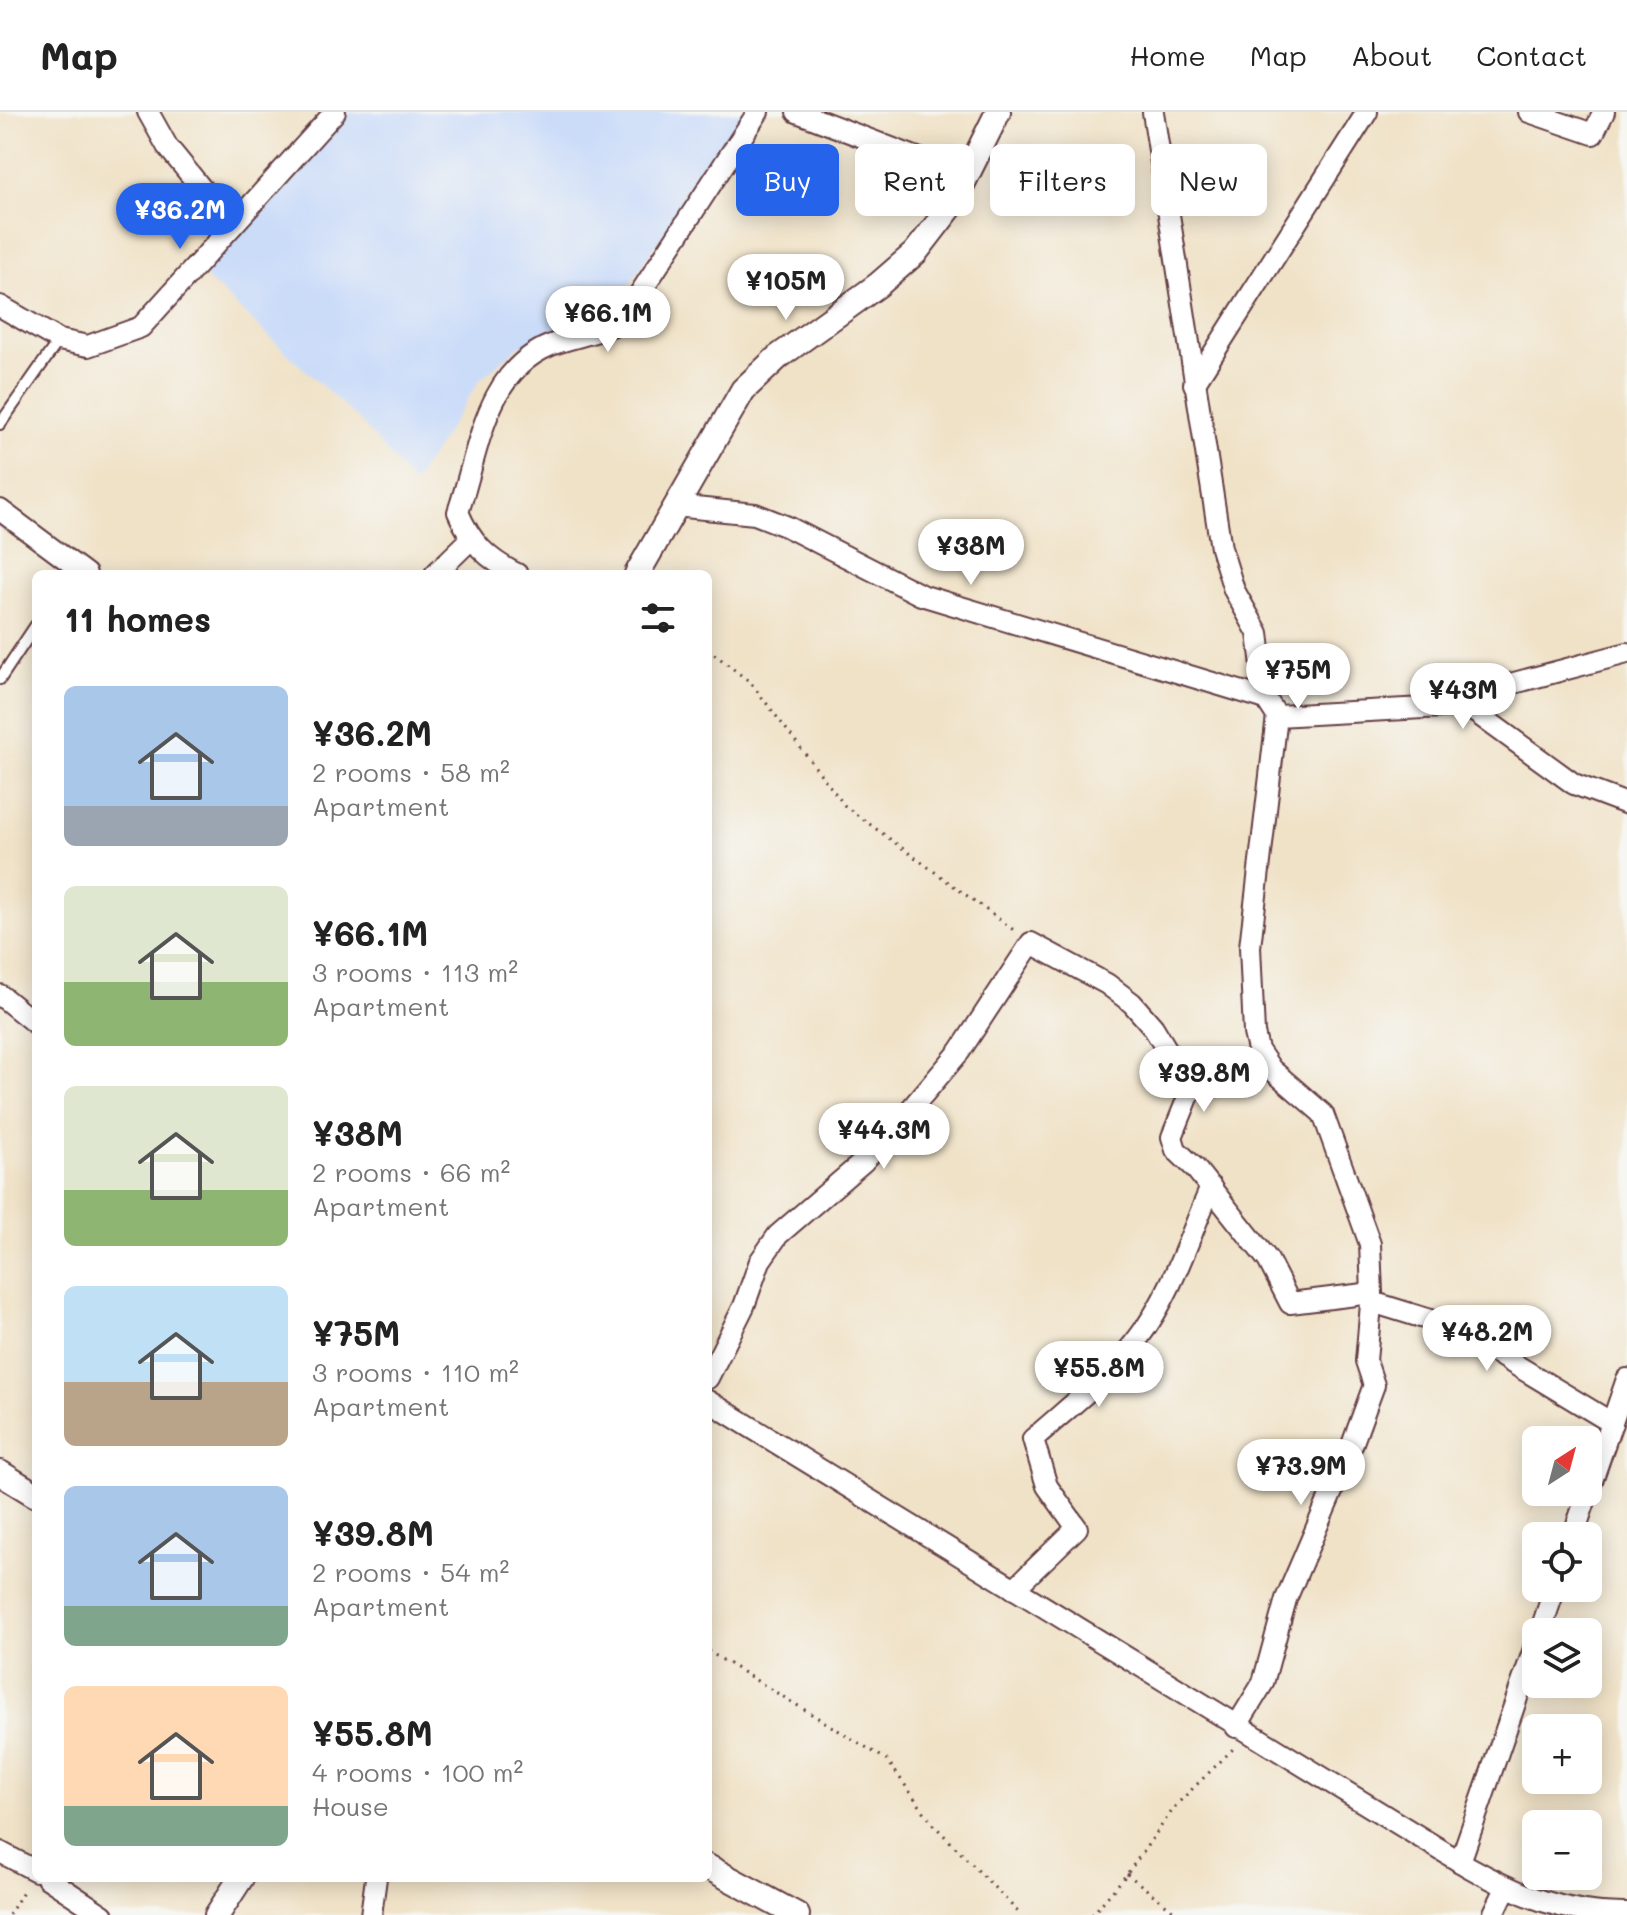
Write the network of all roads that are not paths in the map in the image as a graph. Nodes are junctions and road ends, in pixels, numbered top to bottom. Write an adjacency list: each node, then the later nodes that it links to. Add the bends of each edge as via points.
1 (148, 112): 13 (street, via 167,146)
2 (335, 112): 13 (street)
3 (758, 112): 20 (street, via 622,321 518,363 493,398 458,512)
4 (797, 112): 10 (street)
5 (998, 112): 11 (street)
6 (1153, 112): 16 (street)
7 (1367, 112): 16 (street)
8 (1529, 112): 9 (street, via 1593,134)
9 (1604, 112)
10 (881, 144)
11 (974, 162)
12 (944, 216): 18 (street, via 915,253 778,357 743,390)
13 (232, 226): 15 (street, via 141,327 88,346)
14 (0, 306): 15 (street)
15 (59, 340): 17 (lane)
16 (1194, 384): 29 (street, via 1221,548 1234,590 1258,633)
17 (0, 424)
18 (675, 506): 24 (street); 29 (street, via 755,514 921,595)
19 (0, 510): 21 (street)
20 (470, 540): 22 (street); 23 (street)
21 (75, 570)
22 (439, 570)
23 (509, 570)
24 (639, 570)
25 (32, 631): 27 (lane)
26 (1627, 653): 28 (street, via 1469,695)
27 (0, 679)
28 (1460, 706): 29 (street); 30 (street, via 1574,784)
29 (1271, 707): 34 (street, via 1250,947 1254,1033 1271,1069 1323,1114 1370,1244)
30 (1627, 804)
31 (0, 995): 32 (street)
32 (32, 1021)
33 (1211, 1187): 34 (street, via 1268,1260 1290,1303); 35 (street, via 1176,1150 1172,1137 1191,1090 1153,1027 1107,984 1031,943 960,1051 910,1110 863,1162 778,1235 760,1261); 42 (street, via 1156,1312 1140,1336 1033,1439 1047,1486 1077,1528)
34 (1372, 1298): 38 (street, via 1453,1327); 44 (street, via 1366,1361 1374,1385 1286,1599 1263,1683)
35 (712, 1370)
36 (1627, 1379): 38 (street)
37 (712, 1403): 42 (street)
38 (1618, 1420): 41 (street)
39 (0, 1473): 40 (street)
40 (32, 1493)
41 (1578, 1522)
42 (1014, 1589): 44 (street)
43 (1522, 1683): 46 (street)
44 (1242, 1730): 46 (street)
45 (0, 1852): 47 (street)
46 (1460, 1862): 52 (street)
47 (32, 1869)
48 (712, 1869): 57 (street)
49 (53, 1882): 54 (street)
50 (238, 1882): 55 (street)
51 (375, 1882): 56 (street)
52 (1506, 1888): 53 (street, via 1557,1908); 58 (street)
53 (1627, 1914)
54 (103, 1915)
55 (217, 1915)
56 (371, 1915)
57 (797, 1915)
58 (1493, 1915)

